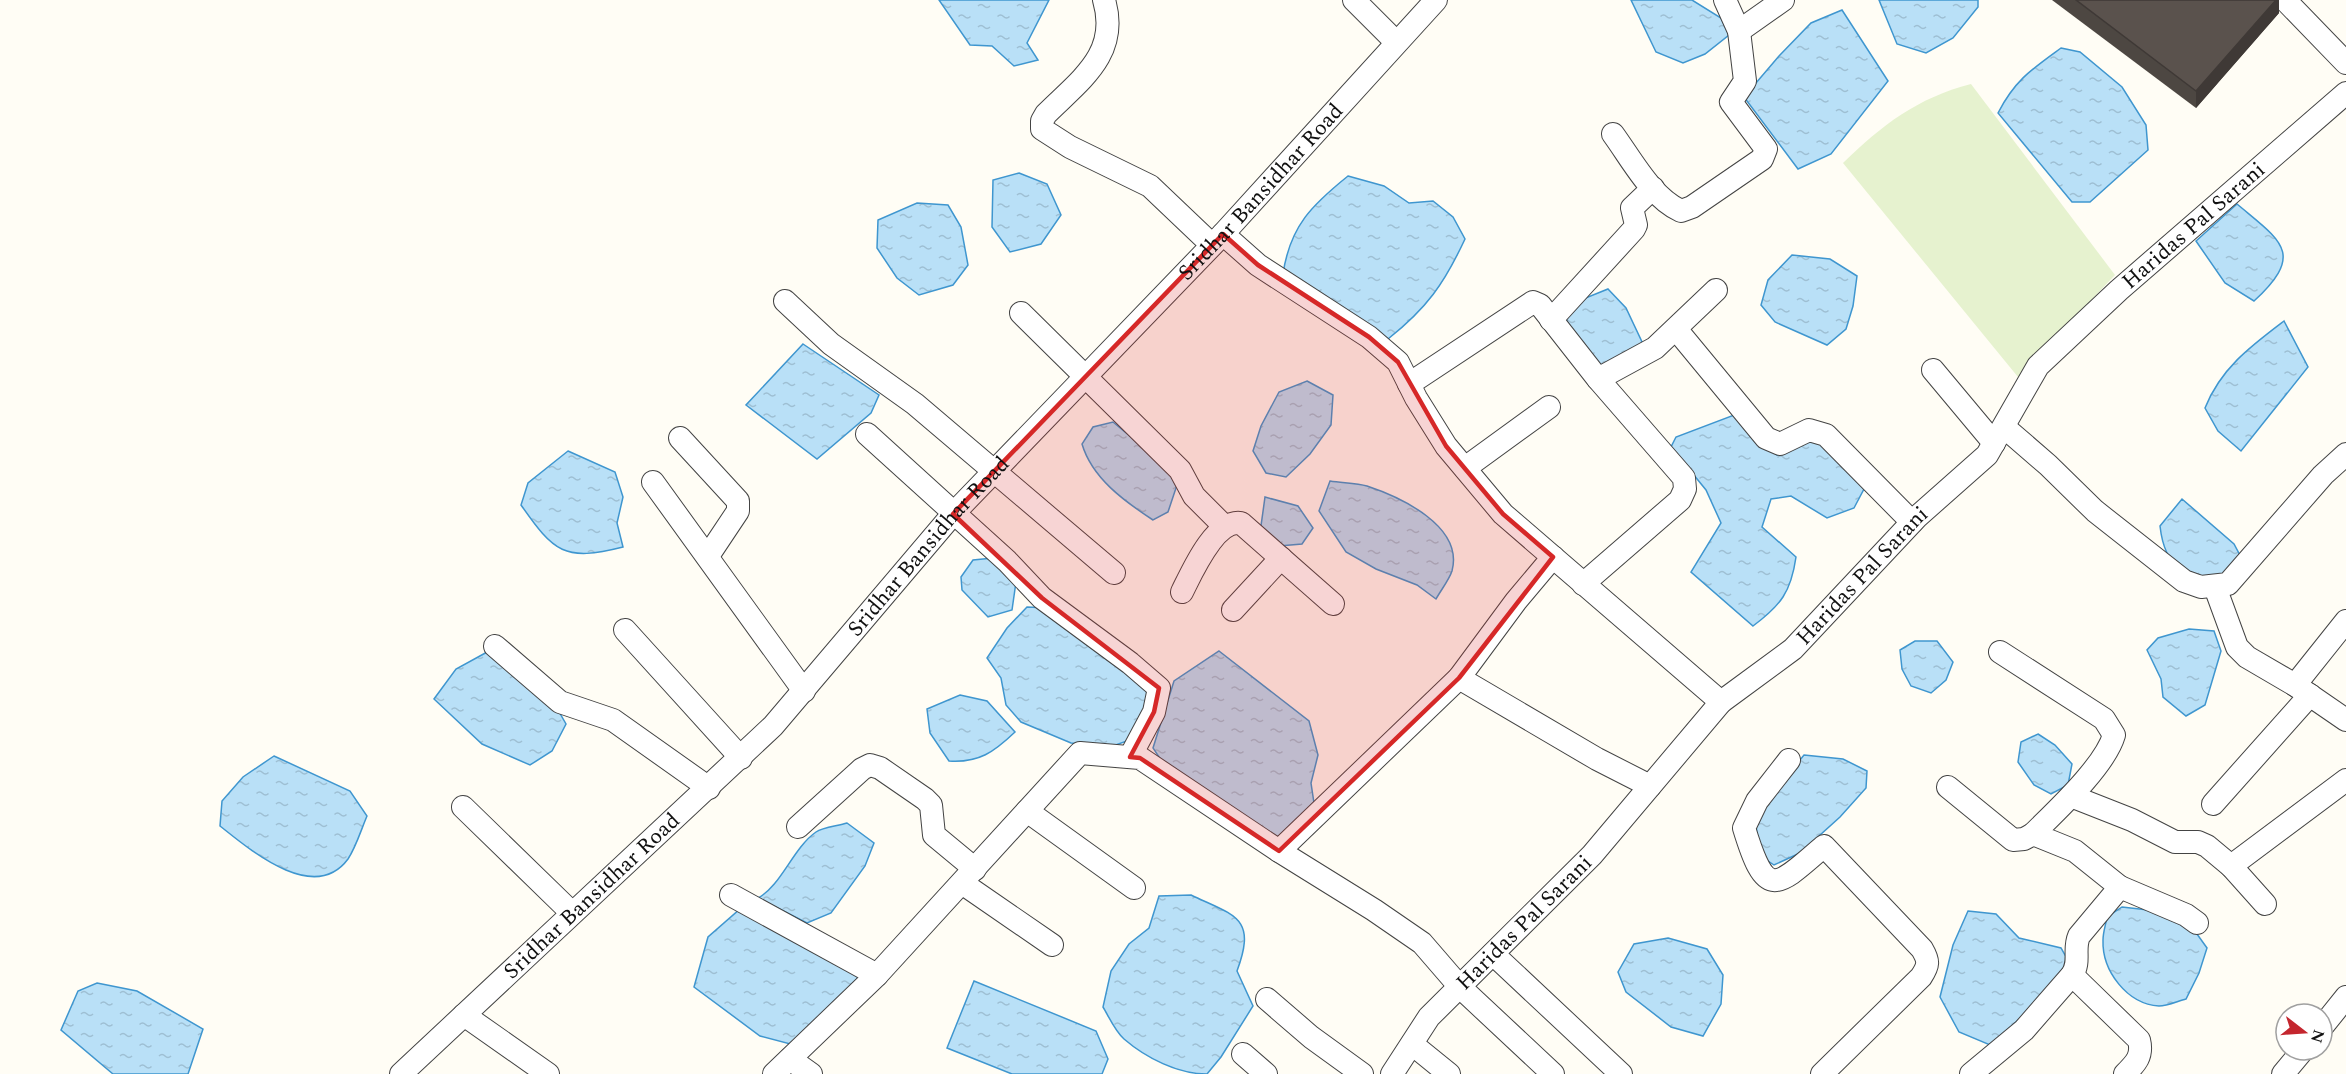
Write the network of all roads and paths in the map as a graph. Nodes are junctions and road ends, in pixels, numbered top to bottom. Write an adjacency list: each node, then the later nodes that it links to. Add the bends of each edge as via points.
1 (1104, 0): 13 (street, via 1109,31 1105,47 1088,73 1046,114 1042,129 1088,157 1150,186)
2 (1354, 0): 8 (street)
3 (1436, 0): 8 (street, Sridhar Bansidhar Road)
4 (1725, 0): 7 (street)
5 (1783, 0): 7 (street)
6 (2285, 0): 9 (street)
7 (1738, 31): 12 (street, via 1745,81 1731,102 1766,149 1765,156 1681,211)
8 (1396, 42): 13 (street, Sridhar Bansidhar Road)
9 (2346, 63)
10 (2346, 93): 25 (street, Haridas Pal Sarani, via 2136,275 2038,366)
11 (1612, 134): 12 (street)
12 (1653, 188): 17 (street, via 1632,208 1634,230)
13 (1218, 240): 20 (street, Sridhar Bansidhar Road); 22 (street, via 1369,337 1398,362)
14 (1716, 290): 18 (street)
15 (785, 301): 29 (street, via 831,344 915,404)
16 (1021, 313): 20 (street)
17 (1551, 320): 21 (street); 22 (street, via 1533,302)
18 (1676, 329): 21 (street, via 1655,348); 32 (street, via 1766,438 1780,444 1809,430 1826,435)
19 (1933, 370): 25 (street)
20 (1087, 376): 29 (street, Sridhar Bansidhar Road); 33 (street, via 1180,470 1194,496)
21 (1598, 379): 38 (street, via 1684,478 1685,489 1680,500)
22 (1409, 384): 28 (street, via 1446,446)
23 (1549, 407): 28 (street)
24 (867, 434): 31 (street)
25 (1999, 435): 32 (street, Haridas Pal Sarani, via 1987,455); 39 (street, via 2048,465 2095,511 2184,581 2201,587)
26 (680, 438): 34 (street, via 738,501 738,511)
27 (2346, 454): 39 (street, via 2228,584)
28 (1465, 468): 35 (street, via 1503,514)
29 (993, 471): 31 (street, Sridhar Bansidhar Road); 37 (street)
30 (653, 482): 34 (street)
31 (952, 514): 49 (street, Sridhar Bansidhar Road); 52 (street, via 1007,561 1042,598 1159,688 1154,712)
32 (1912, 522): 50 (street, Haridas Pal Sarani, via 1793,649)
33 (1224, 526): 36 (street, via 1241,523); 40 (street, via 1198,559)
34 (708, 556): 49 (street)
35 (1553, 557): 38 (street); 47 (street)
36 (1281, 558): 41 (street); 42 (street)
37 (1114, 573)
38 (1583, 584): 50 (street)
39 (2214, 586): 48 (street, via 2237,647)
40 (1182, 592)
41 (1334, 603)
42 (1233, 610)
43 (2346, 621): 48 (street)
44 (625, 630): 53 (street)
45 (495, 646): 58 (street, via 560,702 613,720)
46 (2000, 652): 59 (street, via 2104,719 2114,735 2111,746)
47 (1459, 678): 56 (street); 65 (street)
48 (2303, 690): 51 (street); 60 (street)
49 (804, 691): 53 (street, Sridhar Bansidhar Road)
50 (1721, 702): 56 (street, Haridas Pal Sarani)
51 (2346, 720)
52 (1130, 757): 62 (street, via 1080,753); 65 (street, via 1140,758)
53 (741, 758): 58 (street, Sridhar Bansidhar Road)
54 (1790, 759): 96 (street, via 1757,801 1744,828 1753,857 1766,878 1776,882 1786,879 1824,846 1928,960 1928,968 1921,977)
55 (2346, 780): 66 (street)
56 (1650, 786): 75 (street, Haridas Pal Sarani, via 1592,855)
57 (1948, 787): 64 (street, via 2013,840)
58 (709, 788): 72 (street, Sridhar Bansidhar Road)
59 (2071, 796): 64 (street); 66 (street, via 2175,842 2198,842)
60 (2213, 804)
61 (463, 807): 72 (street)
62 (1027, 811): 67 (street); 68 (street)
63 (798, 827): 67 (street, via 870,765 926,799 931,805 934,835)
64 (2033, 834): 69 (street, via 2075,851)
65 (1279, 852): 78 (street, via 1422,943)
66 (2231, 866): 71 (street)
67 (968, 876): 74 (street); 76 (street)
68 (1134, 888)
69 (2120, 888): 73 (street); 77 (street, via 2079,936 2075,945 2077,968)
70 (731, 895): 76 (street)
71 (2265, 904)
72 (571, 912): 82 (street, Sridhar Bansidhar Road)
73 (2198, 923)
74 (1052, 945)
75 (1493, 954): 78 (street, Haridas Pal Sarani); 95 (street)
76 (877, 975): 86 (street)
77 (2072, 975): 97 (street, via 2024,1030); 98 (street, via 2139,1040 2139,1059)
78 (1460, 987): 83 (street, Haridas Pal Sarani, via 1429,1017); 94 (street)
79 (2346, 997): 81 (street)
80 (1267, 999): 91 (street)
81 (2334, 1012)
82 (464, 1015): 87 (street, Sridhar Bansidhar Road); 88 (street)
83 (1412, 1044): 92 (street, Haridas Pal Sarani); 93 (street)
84 (1243, 1054): 90 (street)
85 (2293, 1062): 99 (street)
86 (782, 1066): 89 (street)
87 (402, 1074)
88 (548, 1074)
89 (811, 1074)
90 (1266, 1074)
91 (1362, 1074)
92 (1392, 1074)
93 (1449, 1074)
94 (1553, 1074)
95 (1622, 1074)
96 (1822, 1074)
97 (1971, 1074)
98 (2125, 1074)
99 (2283, 1074)

